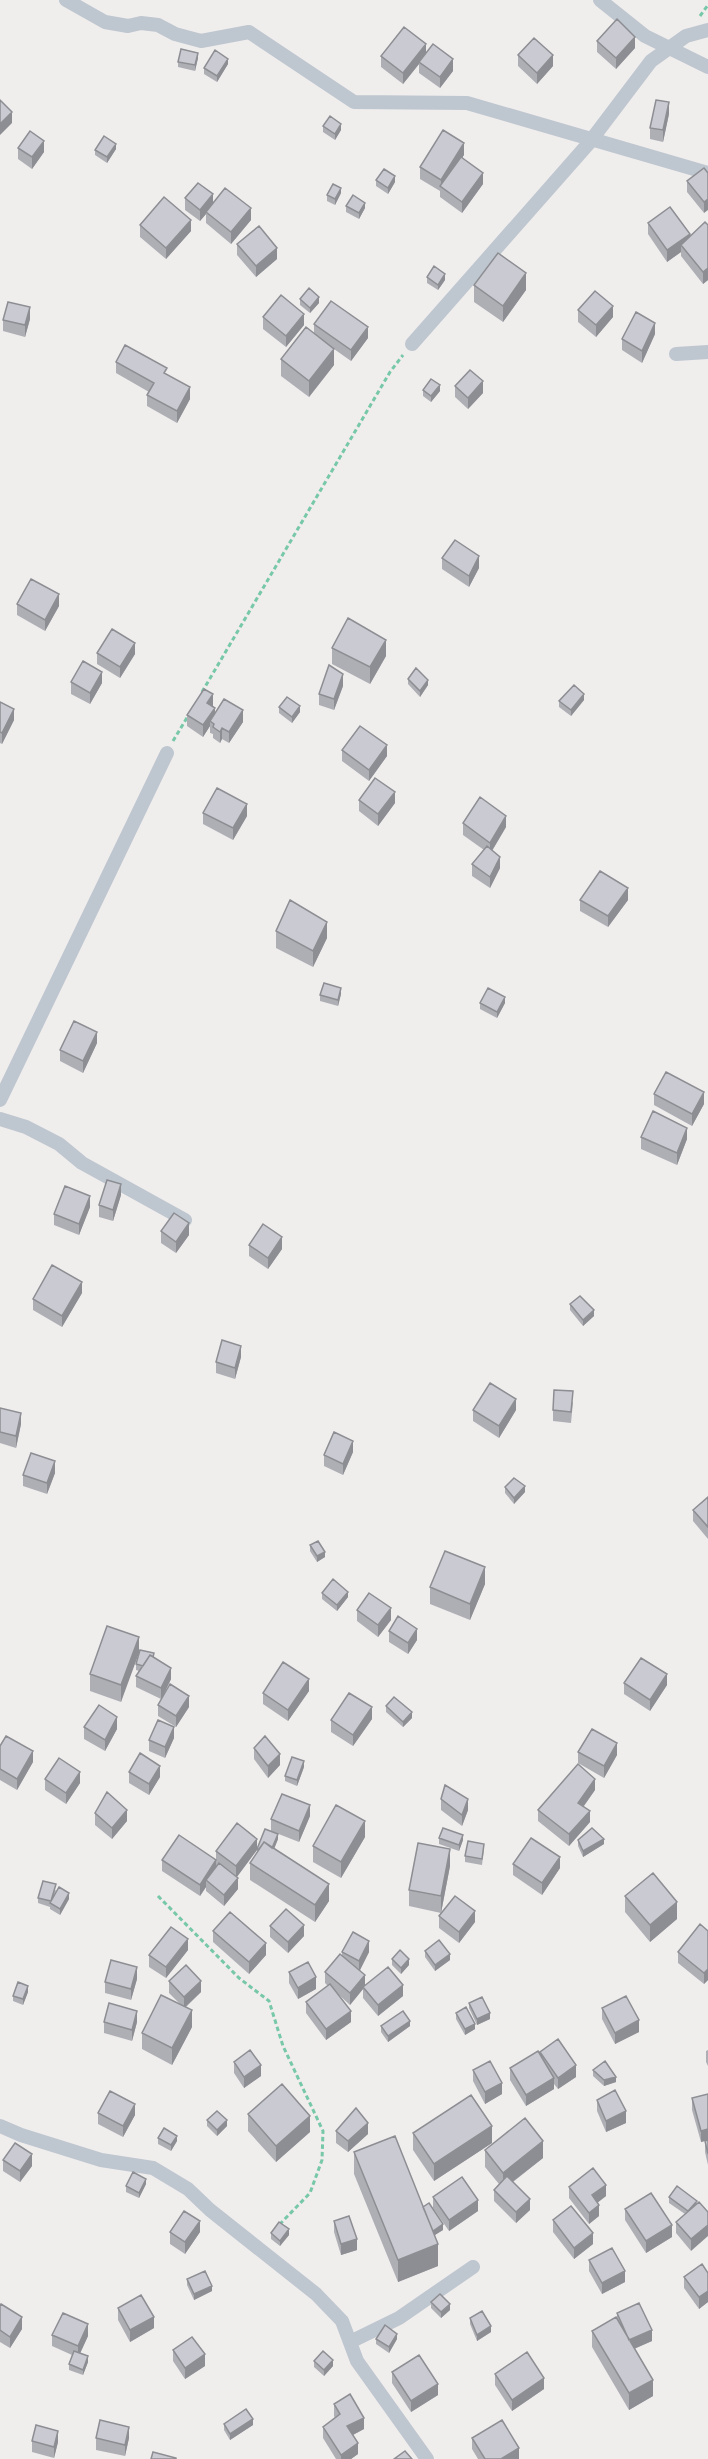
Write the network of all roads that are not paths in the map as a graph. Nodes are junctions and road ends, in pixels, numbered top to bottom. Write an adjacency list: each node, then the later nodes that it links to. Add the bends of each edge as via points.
1 (66, 0): 6 (street, via 105,22 158,25 201,41 249,32 354,102 467,103)
2 (600, 0): 4 (street, via 645,36)
3 (708, 30): 4 (street)
4 (667, 47): 5 (street); 6 (street, via 651,61)
5 (708, 67)
6 (591, 139): 7 (street); 8 (street)
7 (708, 173)
8 (412, 344)
9 (708, 352): 10 (street)
10 (676, 354)
11 (166, 753): 12 (street)
12 (0, 1100)
13 (0, 1119): 14 (street, via 59,1144 82,1163)
14 (185, 1220)
15 (0, 2126): 17 (street, via 101,2160 153,2168 188,2189 316,2294 342,2321)
16 (472, 2267): 17 (street, via 399,2318)
17 (350, 2342): 18 (street, via 357,2361)
18 (427, 2459)

